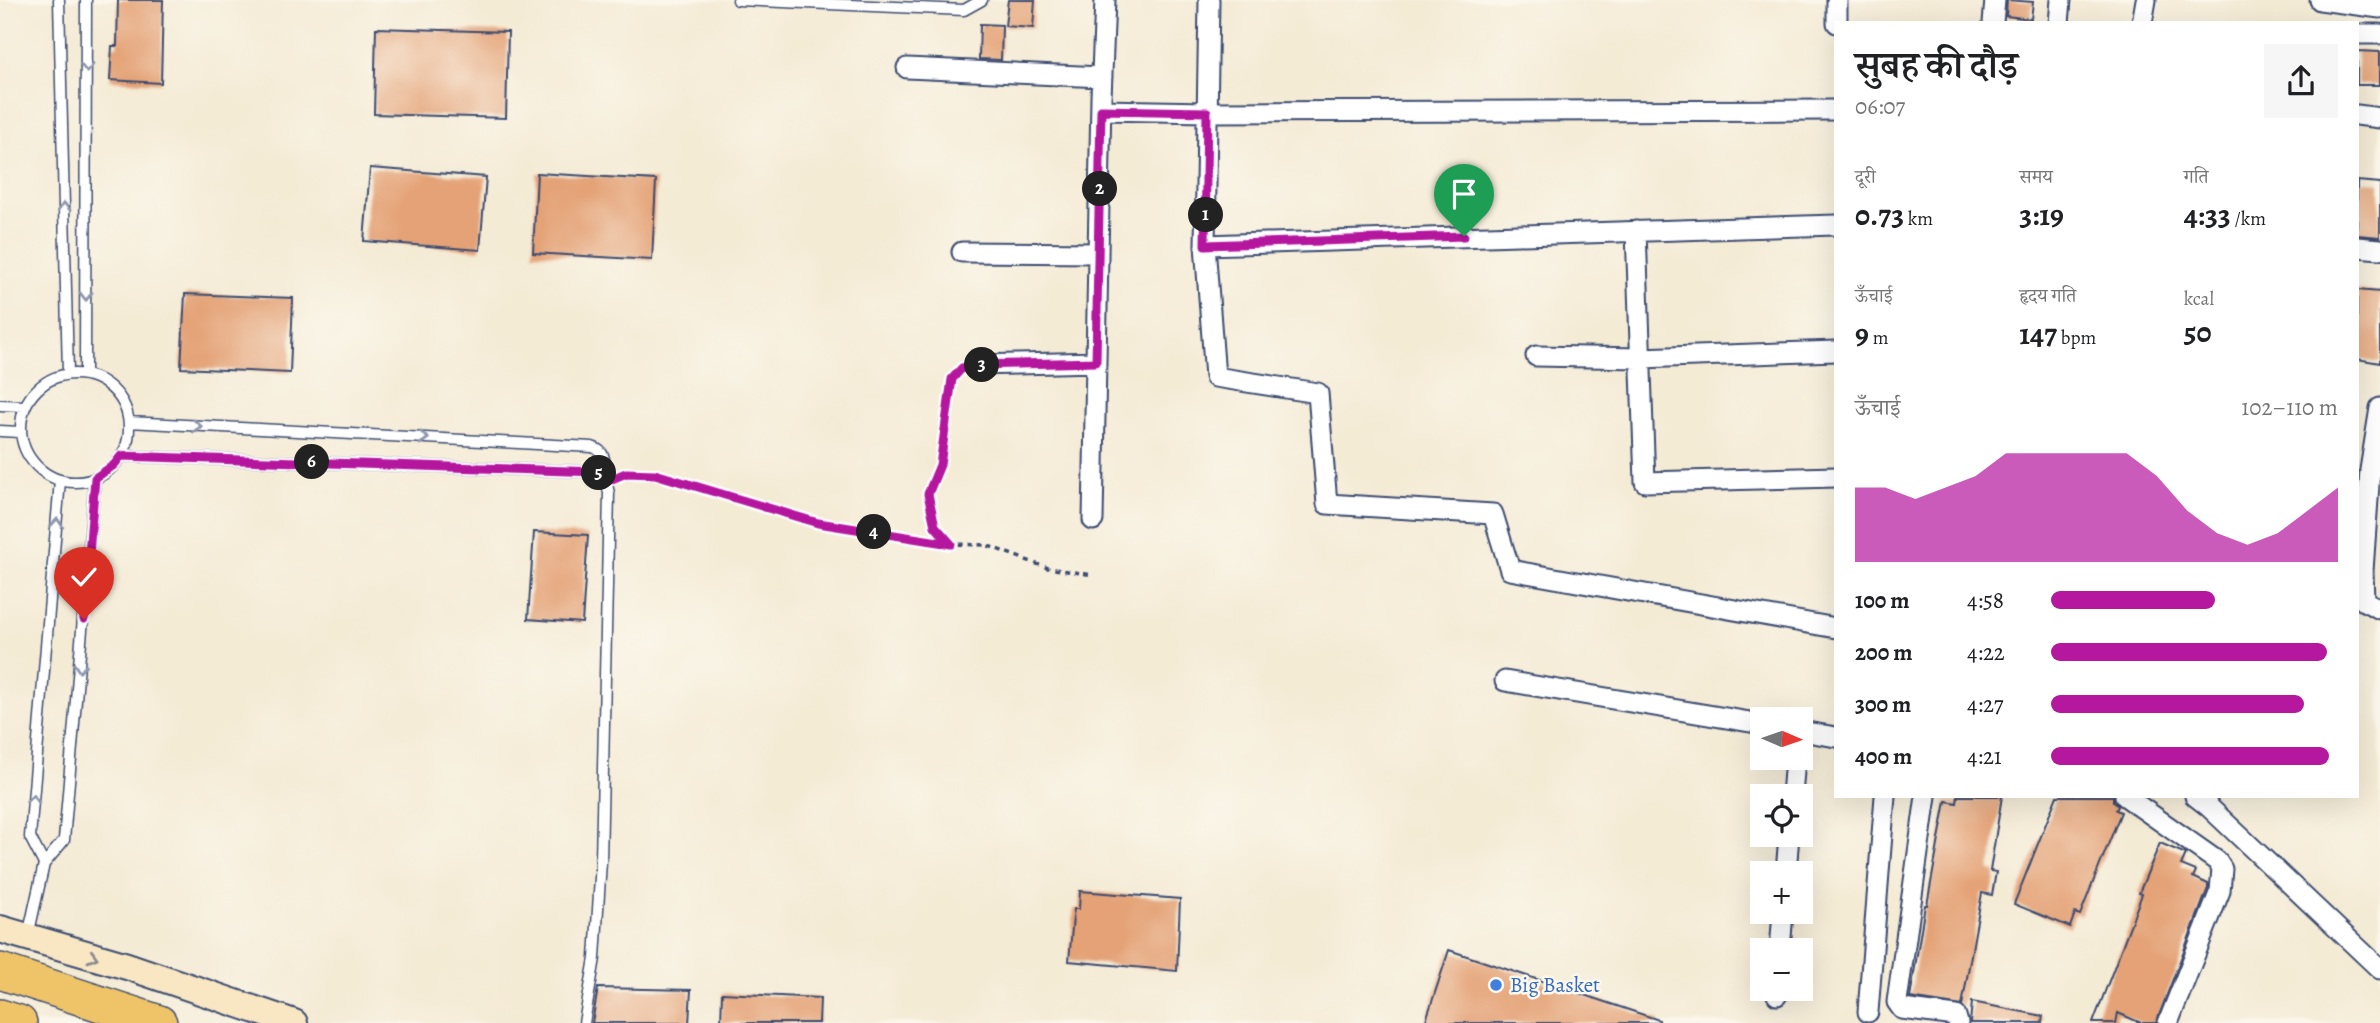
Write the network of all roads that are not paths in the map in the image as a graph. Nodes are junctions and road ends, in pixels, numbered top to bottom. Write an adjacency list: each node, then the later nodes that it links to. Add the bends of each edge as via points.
1 (60, 0): 38 (lane, one-way to 1)
2 (86, 0): 39 (lane, one-way to 39)
3 (738, 0): 4 (lane, via 964,10)
4 (982, 0)
5 (1105, 0): 20 (street)
6 (1209, 0): 23 (street)
7 (1837, 0): 13 (street)
8 (1995, 0): 14 (street)
9 (2061, 0): 15 (street)
10 (2146, 0): 16 (street)
11 (2319, 0): 12 (street)
12 (2380, 8)
13 (1837, 21)
14 (1993, 21)
15 (2059, 21)
16 (2142, 21)
17 (2359, 34): 18 (street)
18 (2380, 34)
19 (906, 68): 20 (street)
20 (1102, 77): 21 (street)
21 (1101, 110): 23 (street); 32 (street)
22 (1834, 110): 23 (street)
23 (1207, 112): 28 (street)
24 (2359, 115): 25 (street)
25 (2380, 118)
26 (1834, 225): 27 (street)
27 (1636, 231): 28 (street); 35 (street)
28 (1205, 245): 54 (street, via 1215,377 1318,393 1327,504 1493,514 1510,570)
29 (2359, 247): 30 (street)
30 (2380, 249)
31 (962, 252): 32 (street)
32 (1098, 253): 36 (street)
33 (1834, 351): 35 (street)
34 (1536, 356): 35 (street)
35 (1640, 358): 49 (street, via 1645,482)
36 (1096, 362): 37 (street); 52 (street)
37 (978, 365)
38 (68, 373): 39 (lane); 41 (lane, via 38,387)
39 (85, 374): 43 (lane, via 115,391)
40 (0, 405): 41 (lane)
41 (24, 406): 45 (lane)
42 (2380, 408): 51 (street, via 2370,470)
43 (128, 422): 46 (lane); 47 (lane, one-way to 47, via 592,447 600,449 604,457)
44 (0, 431): 45 (lane)
45 (20, 432): 50 (lane, via 38,468)
46 (121, 456): 47 (lane); 48 (lane)
47 (599, 472): 73 (lane, via 609,493 601,861 595,958)
48 (95, 478): 50 (lane); 63 (lane, one-way to 63, via 64,840)
49 (1834, 478)
50 (60, 480): 63 (lane, one-way to 50, via 30,837)
51 (2374, 510): 53 (street, via 2363,571 2364,601)
52 (1093, 520)
53 (2380, 609)
54 (1834, 628)
55 (1505, 681): 56 (street)
56 (1750, 722)
57 (1813, 733): 58 (street)
58 (1834, 737)
59 (1885, 798): 68 (street)
60 (1926, 798): 74 (street, via 1897,1002 1902,1009 1956,1016)
61 (2198, 798): 66 (street)
62 (2133, 799): 75 (street, via 2222,869 2220,891)
63 (44, 864): 65 (lane)
64 (0, 929): 65 (street)
65 (27, 938): 72 (street, one-way to 72, via 127,966)
66 (2380, 969)
67 (0, 971): 71 (highway)
68 (1868, 1012)
69 (0, 1017): 70 (highway)
70 (19, 1023)
71 (159, 1023)
72 (293, 1023)
73 (584, 1023)
74 (1958, 1023)
75 (2168, 1023)

